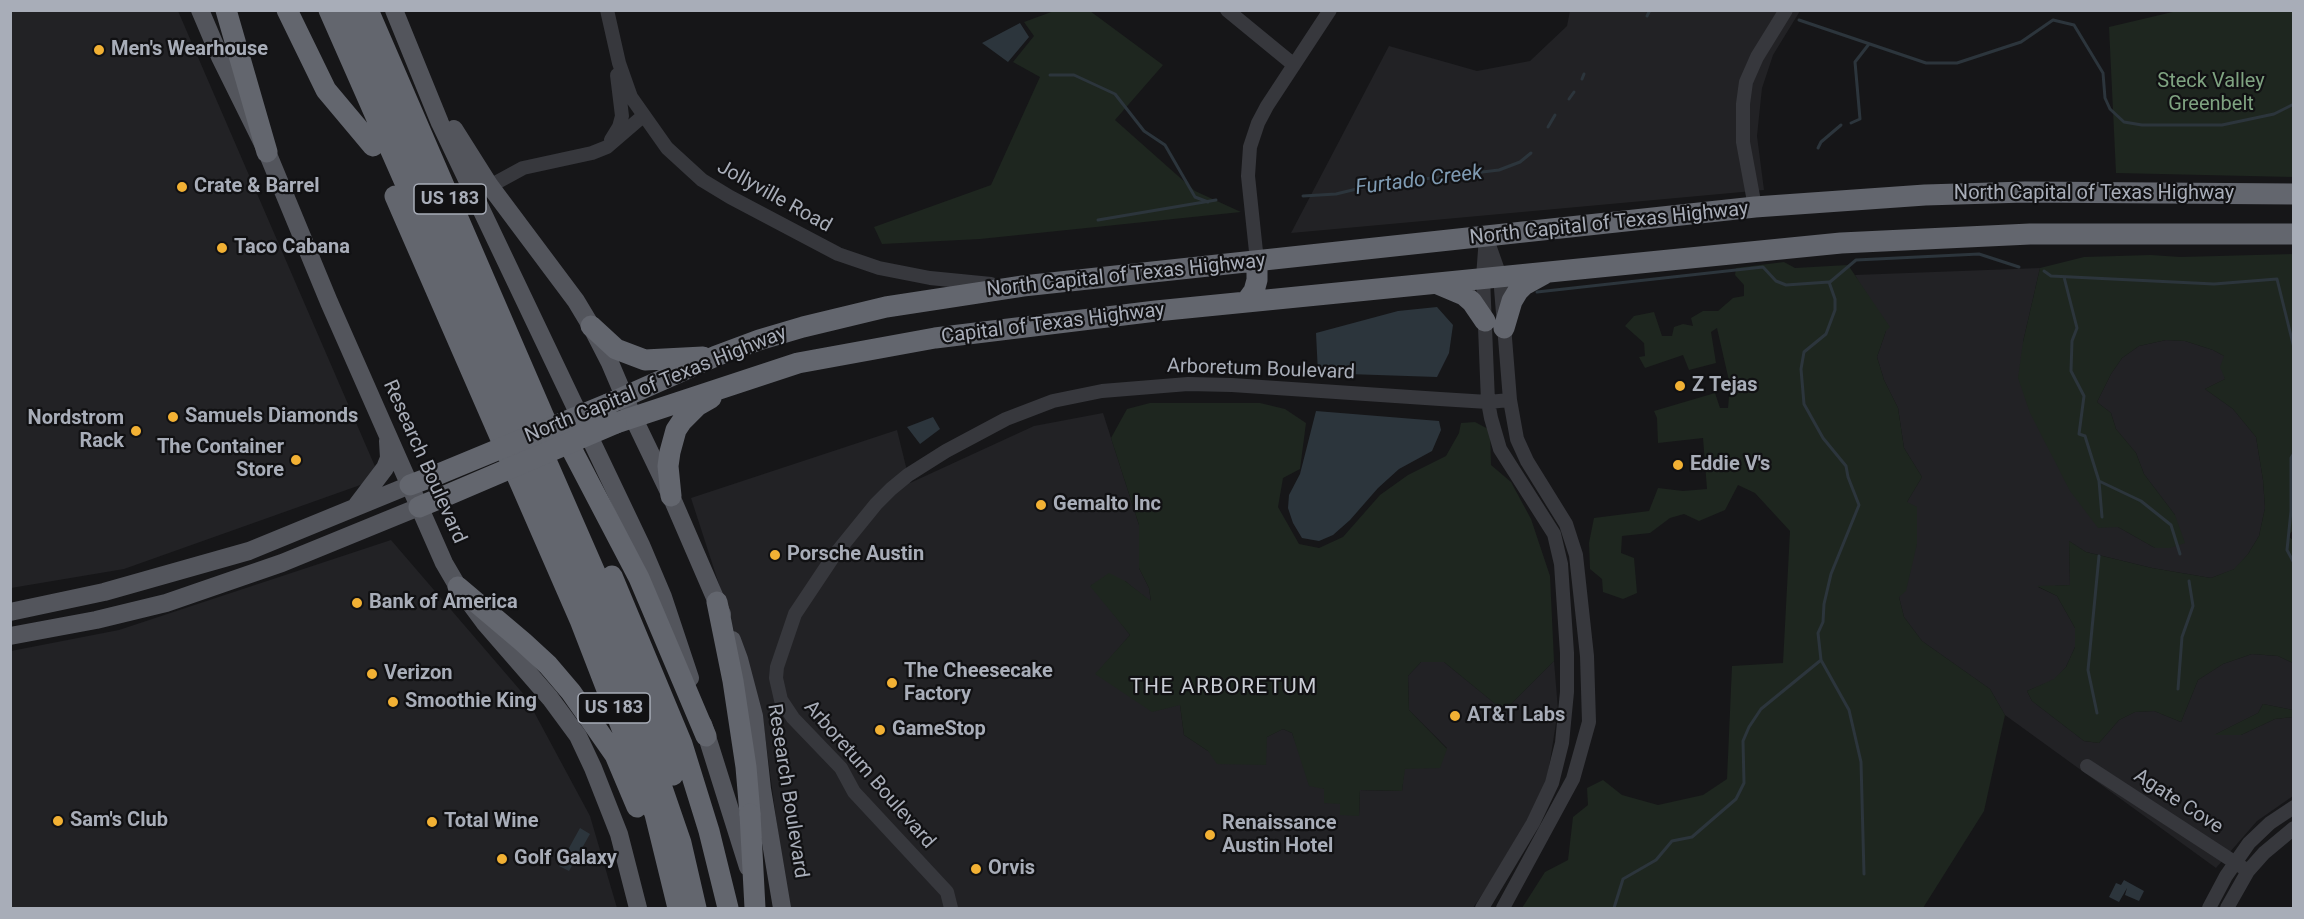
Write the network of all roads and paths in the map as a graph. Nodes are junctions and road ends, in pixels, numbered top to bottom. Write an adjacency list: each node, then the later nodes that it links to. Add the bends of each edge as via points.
1 (200, 10): 19 (main road, Research Boulevard)
2 (226, 10): 19 (highway)
3 (286, 10): 17 (highway, via 326,90)
4 (313, 10): 17 (highway, US 183)
5 (329, 10): 58 (highway, via 628,689 681,843)
6 (349, 10): 59 (highway, via 639,673 689,822)
7 (368, 10): 35 (highway, US 183)
8 (394, 10): 15 (main road, Research Boulevard)
9 (607, 10): 13 (street, Jollyville Road)
10 (1227, 10): 14 (street)
11 (1330, 10): 14 (street)
12 (1786, 10): 22 (street, via 1746,82 1743,142)
13 (619, 63): 16 (street, Jollyville Road, via 631,97); 18 (street, via 622,116)
14 (1294, 65): 25 (street, via 1258,123 1250,147 1248,176)
15 (425, 81): 20 (main road, Research Boulevard); 49 (main road, Research Boulevard, via 440,123 641,545 678,640)
16 (643, 116): 18 (street); 29 (street, Jollyville Road, via 667,148 702,180 838,254 879,268 930,278)
17 (373, 146): 54 (highway, US 183, via 580,620 655,814)
18 (607, 147): 20 (street, via 523,168)
19 (267, 152): 40 (main road, Research Boulevard)
20 (490, 186): 32 (main road, Research Boulevard, via 576,300)
21 (2294, 194): 22 (highway, North Capital of Texas Highway, via 2025,192)
22 (1755, 207): 24 (highway, North Capital of Texas Highway)
23 (2294, 234): 26 (highway, North Capital of Texas Highway, via 1929,237)
24 (1486, 237): 25 (highway, North Capital of Texas Highway); 27 (street)
25 (1257, 261): 29 (highway, North Capital of Texas Highway); 30 (highway, via 1257,280)
26 (1551, 270): 27 (highway, North Capital of Texas Highway); 31 (highway, via 1524,285)
27 (1491, 277): 28 (highway, Capital of Texas Highway); 31 (street); 31 (street)
28 (1434, 282): 30 (highway, Capital of Texas Highway); 31 (highway, via 1464,295)
29 (1023, 286): 33 (highway, North Capital of Texas Highway, via 843,315)
30 (1246, 302): 34 (highway, Capital of Texas Highway, via 935,338 798,363)
31 (1494, 325): 37 (street); 38 (street)
32 (591, 326): 33 (highway, via 616,348 645,360); 36 (main road, Research Boulevard)
33 (716, 356): 36 (highway, North Capital of Texas Highway)
34 (734, 384): 39 (highway, Capital of Texas Highway); 42 (highway, via 698,406 676,430 669,459)
35 (532, 388): 49 (highway, via 549,407 639,578); 60 (highway, US 183, via 682,744)
36 (617, 400): 39 (main road, Research Boulevard); 41 (highway, North Capital of Texas Highway, bridge)
37 (1509, 400): 38 (street, Arboretum Boulevard); 66 (street, via 1517,439 1566,524 1576,555 1587,656 1588,722 1573,779)
38 (1488, 402): 64 (street, Arboretum Boulevard, via 1232,385 1188,384 1102,391 1053,401 1006,418 946,451 891,489 833,557 795,614 776,678 782,700 793,718 841,768 854,792 947,892); 65 (street, via 1500,449 1554,534 1565,602 1567,692 1563,743 1552,783)
39 (624, 420): 42 (main road, Research Boulevard); 43 (highway, North Capital of Texas Highway, bridge)
40 (388, 435): 41 (main road, Research Boulevard); 44 (main road, via 389,458 385,468)
41 (410, 486): 43 (main road, Research Boulevard); 44 (main road, North Capital of Texas Highway)
42 (671, 496): 46 (main road, Research Boulevard)
43 (419, 507): 45 (main road, Research Boulevard); 48 (main road, North Capital of Texas Highway, via 282,563 166,603)
44 (354, 509): 47 (main road, North Capital of Texas Highway, via 238,554 104,592)
45 (458, 587): 54 (highway, via 548,665 571,692 615,755); 56 (main road, Research Boulevard, via 578,736 619,834)
46 (717, 602): 61 (highway, bridge, via 746,767); 63 (main road, Research Boulevard, via 739,659 754,716)
47 (15, 611): 48 (main road)
48 (16, 635)
49 (706, 736): 62 (main road, Research Boulevard)
50 (2087, 766): 53 (street, Agate Cove)
51 (2294, 807): 53 (street, via 2270,823)
52 (2294, 828): 55 (street)
53 (2235, 862): 55 (street, Agate Cove); 67 (street)
54 (668, 866): 57 (highway, US 183)
55 (2248, 871): 68 (street)
56 (638, 909)
57 (678, 909)
58 (696, 909)
59 (711, 909)
60 (728, 909)
61 (755, 909)
62 (760, 909)
63 (782, 909)
64 (951, 909)
65 (1482, 909)
66 (1503, 909)
67 (2209, 909)
68 (2227, 909)

